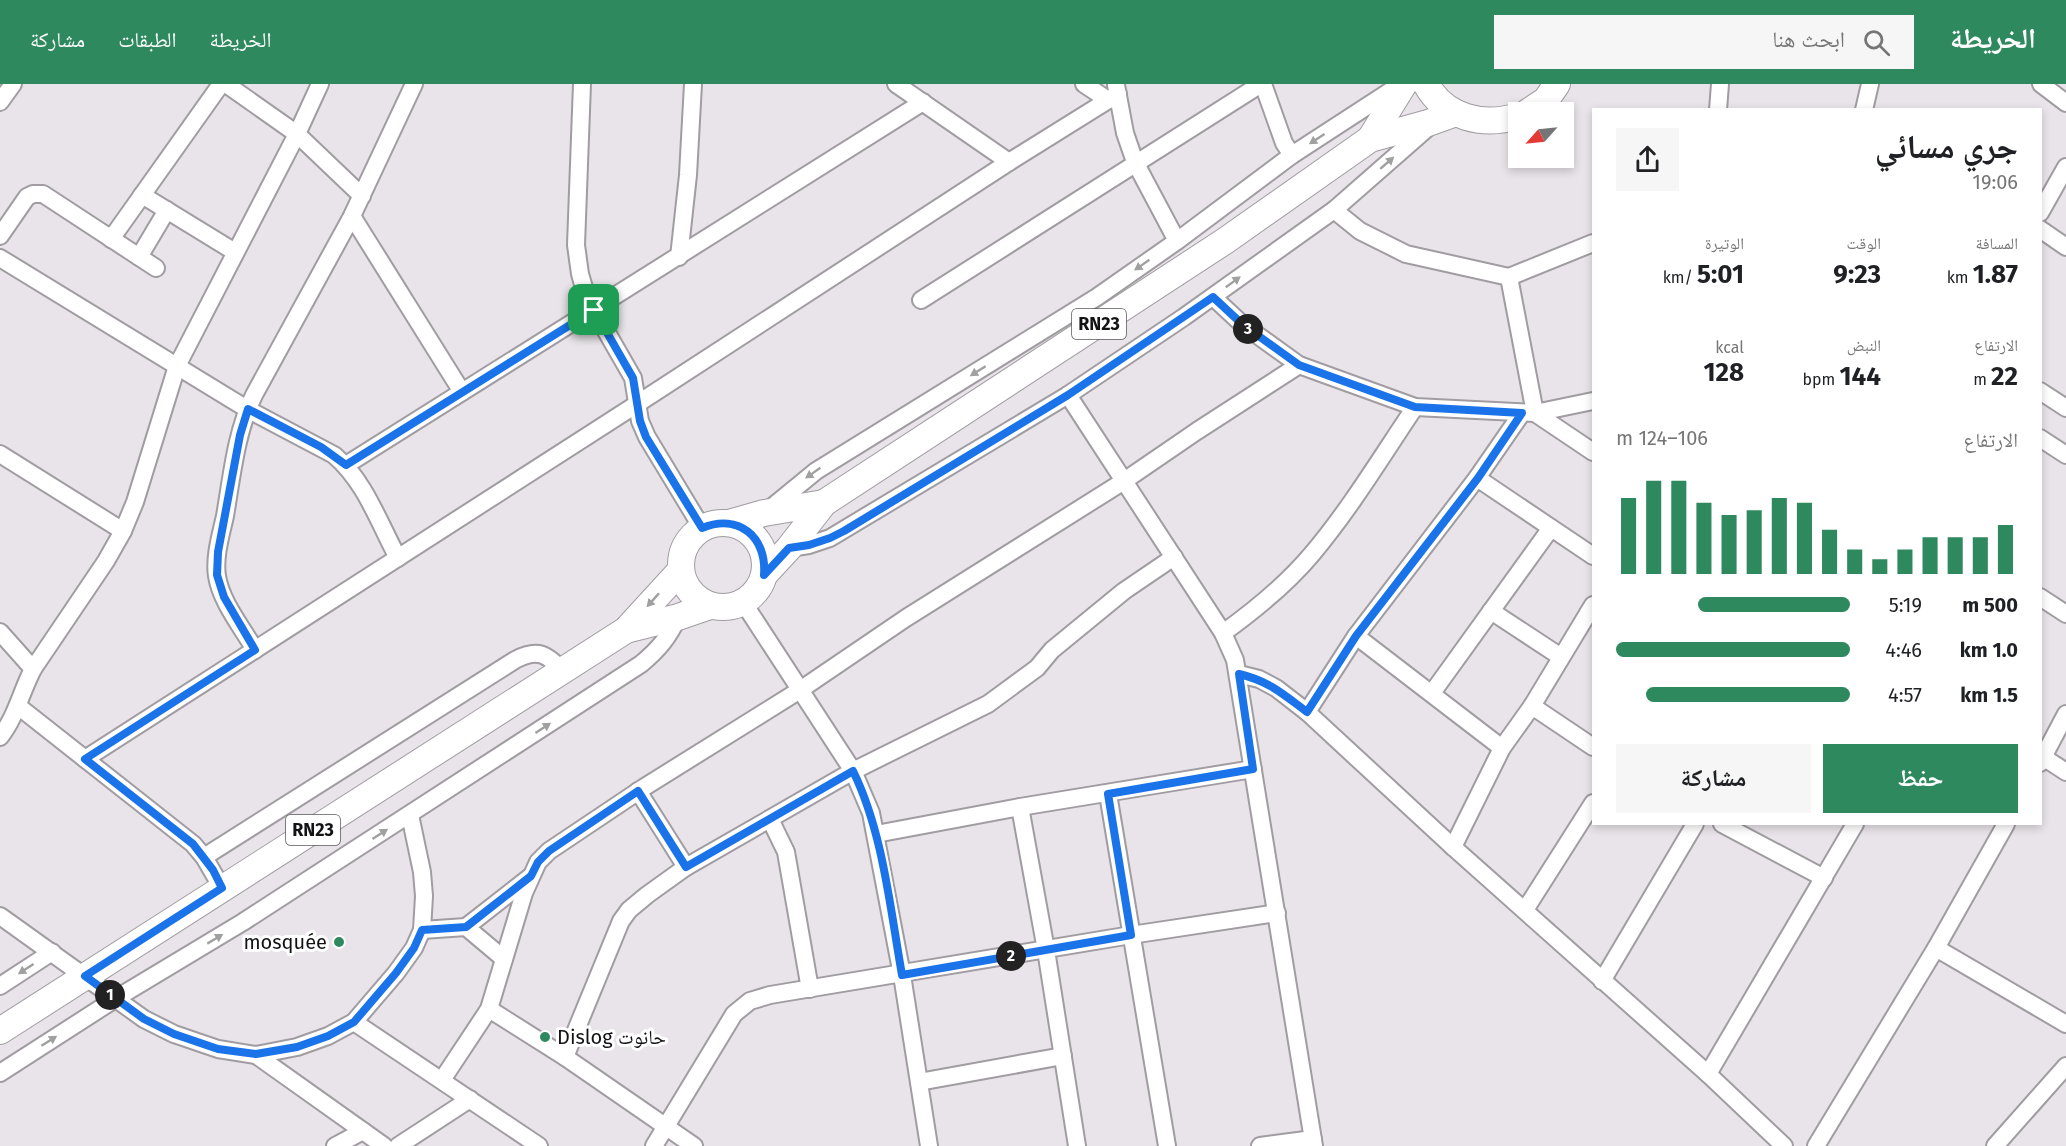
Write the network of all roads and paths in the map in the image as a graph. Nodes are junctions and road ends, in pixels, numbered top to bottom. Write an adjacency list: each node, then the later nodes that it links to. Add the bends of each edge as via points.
1 (13, 84): 18 (street)
2 (221, 84): 32 (street)
3 (226, 84): 26 (street)
4 (320, 84): 26 (street)
5 (414, 84): 33 (street)
6 (582, 84): 52 (street, via 576,245 580,274)
7 (693, 84): 46 (street)
8 (896, 84): 19 (street)
9 (1084, 84): 17 (street)
10 (1262, 84): 28 (street); 30 (street)
11 (1403, 84): 27 (main road, RN23); 28 (street, one-way to 28)
12 (1426, 84): 24 (main road)
13 (1557, 84): 20 (main road)
14 (1720, 84): 22 (street)
15 (1870, 84): 23 (street)
16 (2041, 84): 21 (street)
17 (1114, 93): 29 (street); 30 (street)
18 (0, 102)
19 (923, 102): 29 (street); 46 (street)
20 (1543, 102)
21 (2066, 103)
22 (1718, 108)
23 (1864, 108)
24 (1446, 116): 25 (main road); 27 (main road, RN23); 36 (street, one-way to 24)
25 (1508, 120)
26 (297, 134): 33 (street); 44 (street)
27 (1370, 139): 71 (main road, RN23, via 1225,241)
28 (1292, 155): 41 (street)
29 (1009, 162): 59 (street)
30 (1135, 162): 41 (street); 51 (street)
31 (2066, 167): 34 (street)
32 (142, 195): 35 (street); 40 (street)
33 (362, 196): 37 (street)
34 (2042, 209)
35 (167, 210): 44 (street); 45 (street)
36 (1334, 210): 49 (street, via 1360,231 1406,254); 50 (street, one-way to 36)
37 (352, 216): 56 (street); 62 (street)
38 (2042, 230): 43 (street)
39 (0, 236): 40 (street, via 27,197 38,194)
40 (111, 239): 45 (street)
41 (1177, 241): 72 (street, one-way to 72, via 1097,297 816,471)
42 (1592, 243): 49 (street)
43 (2066, 247)
44 (235, 252): 54 (street)
45 (139, 257): 48 (street)
46 (679, 257): 52 (street)
47 (0, 258): 54 (street)
48 (156, 268)
49 (1509, 277): 63 (street)
50 (1213, 297): 53 (street, via 1242,324); 57 (street)
51 (921, 300)
52 (594, 310): 56 (street); 59 (street, via 628,369)
53 (1299, 365): 60 (street); 70 (street)
54 (177, 366): 62 (street); 76 (street)
55 (2042, 392): 61 (street)
56 (462, 393): 68 (street)
57 (1068, 395): 70 (street); 77 (street, via 830,538)
58 (1592, 401): 63 (street)
59 (638, 404): 74 (street, via 646,437); 80 (street)
60 (1415, 407): 63 (street); 92 (street, via 1312,554 1262,604)
61 (2066, 408)
62 (248, 409): 68 (street); 94 (street, via 218,552 217,575 224,597)
63 (1528, 413): 65 (street); 69 (street)
64 (2042, 439): 67 (street)
65 (1592, 451)
66 (0, 454): 76 (street)
67 (2066, 455)
68 (346, 465): 80 (street)
69 (1478, 478): 75 (street); 93 (street)
70 (1124, 481): 79 (street); 99 (street)
71 (824, 503): 72 (main road, RN23); 77 (main road, RN23)
72 (764, 513): 73 (main road, RN23)
73 (729, 523): 74 (main road, RN23); 82 (main road, via 754,536 763,555)
74 (702, 528): 81 (main road, RN23, via 685,546)
75 (1551, 528): 78 (street); 87 (street)
76 (123, 531): 96 (street)
77 (789, 548): 82 (main road, RN23)
78 (1592, 555)
79 (1174, 557): 92 (street); 112 (street, via 1124,591 1052,650 1037,668 988,704)
80 (398, 558): 94 (street)
81 (681, 570): 85 (main road, via 690,592); 90 (main road, RN23, one-way to 90)
82 (764, 575): 84 (main road, RN23, via 756,591)
83 (2042, 598): 88 (street)
84 (743, 602): 85 (main road, RN23); 99 (street)
85 (711, 606): 89 (main road, RN23)
86 (1592, 607): 95 (street)
87 (1491, 611): 95 (street); 100 (street)
88 (2066, 614)
89 (678, 617): 90 (main road, RN23); 118 (street, one-way to 89, via 641,664 660,648)
90 (626, 630): 97 (main road, RN23)
91 (0, 633): 96 (street)
92 (1223, 633): 98 (street)
93 (1356, 636): 100 (street); 103 (street)
94 (255, 650): 109 (street)
95 (1562, 657): 102 (street)
96 (33, 669): 101 (street)
97 (563, 671): 126 (street, via 544,655 524,655); 130 (main road, RN23)
98 (1239, 674): 103 (street, via 1268,684); 111 (street)
99 (800, 690): 112 (street); 114 (street)
100 (1432, 693): 107 (street)
101 (18, 706): 105 (street); 109 (street)
102 (1532, 706): 106 (street); 107 (street)
103 (1307, 712): 125 (street)
104 (2066, 714): 108 (street)
105 (0, 738)
106 (1592, 746)
107 (1502, 748): 125 (street)
108 (2042, 756)
109 (85, 759): 126 (street, via 181,834)
110 (2042, 759): 113 (street)
111 (1253, 769): 115 (street); 132 (street)
112 (853, 771): 119 (street); 124 (street, via 865,794)
113 (2066, 772)
114 (638, 791): 127 (street); 128 (street, via 549,851)
115 (1108, 794): 117 (street); 136 (street)
116 (1592, 805): 131 (street)
117 (1020, 807): 124 (street); 138 (street)
118 (410, 815): 135 (street, via 422,872); 146 (street, one-way to 118)
119 (770, 819): 127 (street); 145 (street, via 788,862)
120 (1694, 825): 143 (street)
121 (1724, 825): 129 (street)
122 (1854, 825): 129 (street)
123 (2005, 825): 137 (street)
124 (876, 834): 141 (street)
125 (1453, 847): 131 (street)
126 (204, 857): 130 (street)
127 (686, 867): 153 (street, via 647,895 621,921)
128 (531, 876): 134 (street); 140 (street)
129 (1824, 878): 156 (street)
130 (222, 888): 142 (main road, RN23)
131 (1525, 910): 143 (street)
132 (1277, 913): 136 (street); 162 (street)
133 (0, 916): 139 (street)
134 (466, 927): 135 (street); 140 (street)
135 (422, 930): 148 (street, via 396,973)
136 (1131, 935): 138 (street); 171 (street)
137 (1936, 948): 149 (street); 174 (street)
138 (1046, 950): 141 (street); 152 (street)
139 (52, 952): 142 (street); 144 (street, one-way to 144)
140 (504, 959): 147 (street)
141 (902, 975): 145 (street); 158 (street)
142 (85, 976): 146 (street); 150 (main road, RN23)
143 (1602, 981): 156 (street)
144 (0, 986)
145 (810, 989): 160 (street, via 759,997 742,1006)
146 (116, 999): 151 (street, via 174,1034 218,1049); 155 (street, one-way to 146)
147 (489, 1009): 153 (street); 157 (street)
148 (354, 1022): 151 (street, via 297,1047); 157 (street)
149 (2066, 1024)
150 (0, 1031)
151 (256, 1054): 161 (street)
152 (1063, 1056): 158 (street); 170 (street)
153 (565, 1057): 160 (street)
154 (2066, 1066): 175 (street)
155 (0, 1073)
156 (1708, 1074): 173 (street)
157 (441, 1080): 159 (street)
158 (919, 1082): 169 (street)
159 (470, 1099): 165 (street); 166 (street)
160 (667, 1127): 167 (street); 168 (street)
161 (363, 1131): 163 (street); 164 (street)
162 (1313, 1142): 172 (street)
163 (335, 1146)
164 (384, 1146)
165 (398, 1146)
166 (539, 1146)
167 (654, 1146)
168 (694, 1146)
169 (929, 1146)
170 (1077, 1146)
171 (1167, 1146)
172 (1260, 1146)
173 (1784, 1146)
174 (1816, 1146)
175 (1995, 1146)

